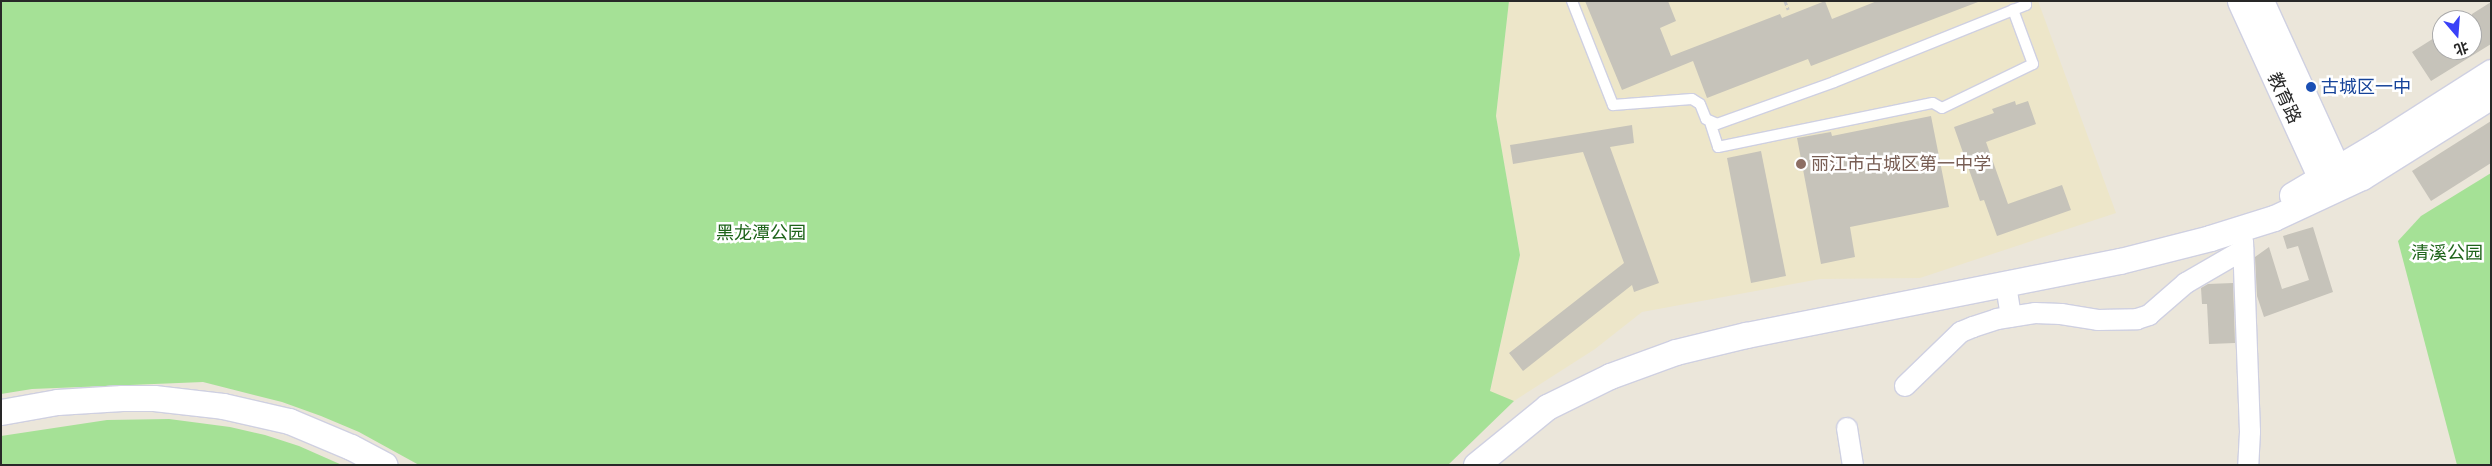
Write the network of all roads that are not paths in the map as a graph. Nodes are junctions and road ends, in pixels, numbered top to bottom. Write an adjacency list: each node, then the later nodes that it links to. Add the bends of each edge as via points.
1 (1572, 1): 8 (lane, via 1613,105 1692,99 1700,104)
2 (2025, 1): 5 (lane, via 2026,5)
3 (2240, 1): 9 (street, 教育路)
4 (2261, 1): 9 (street, 教育路)
5 (2013, 10): 8 (lane, via 1834,82 1717,124); 8 (lane, via 2033,64 1942,108 1933,103 1718,147)
6 (2491, 72): 9 (street)
7 (2491, 96): 9 (street, via 2389,161)
8 (1710, 122)
9 (2333, 182): 10 (street); 11 (street)
10 (2210, 238): 11 (street); 12 (street, via 2120,262)
11 (2242, 239): 13 (street, via 2149,315 2098,320 2035,313); 20 (street, via 2250,432)
12 (2006, 286): 13 (street); 18 (street, via 1728,338 1642,363 1547,407)
13 (2011, 317): 14 (street, via 1961,332)
14 (1905, 386)
15 (1, 412): 17 (street, via 57,402 122,398 222,406 289,422 336,440)
16 (1847, 428): 19 (street)
17 (385, 465)
18 (1476, 465)
19 (1854, 465)
20 (2248, 465)

